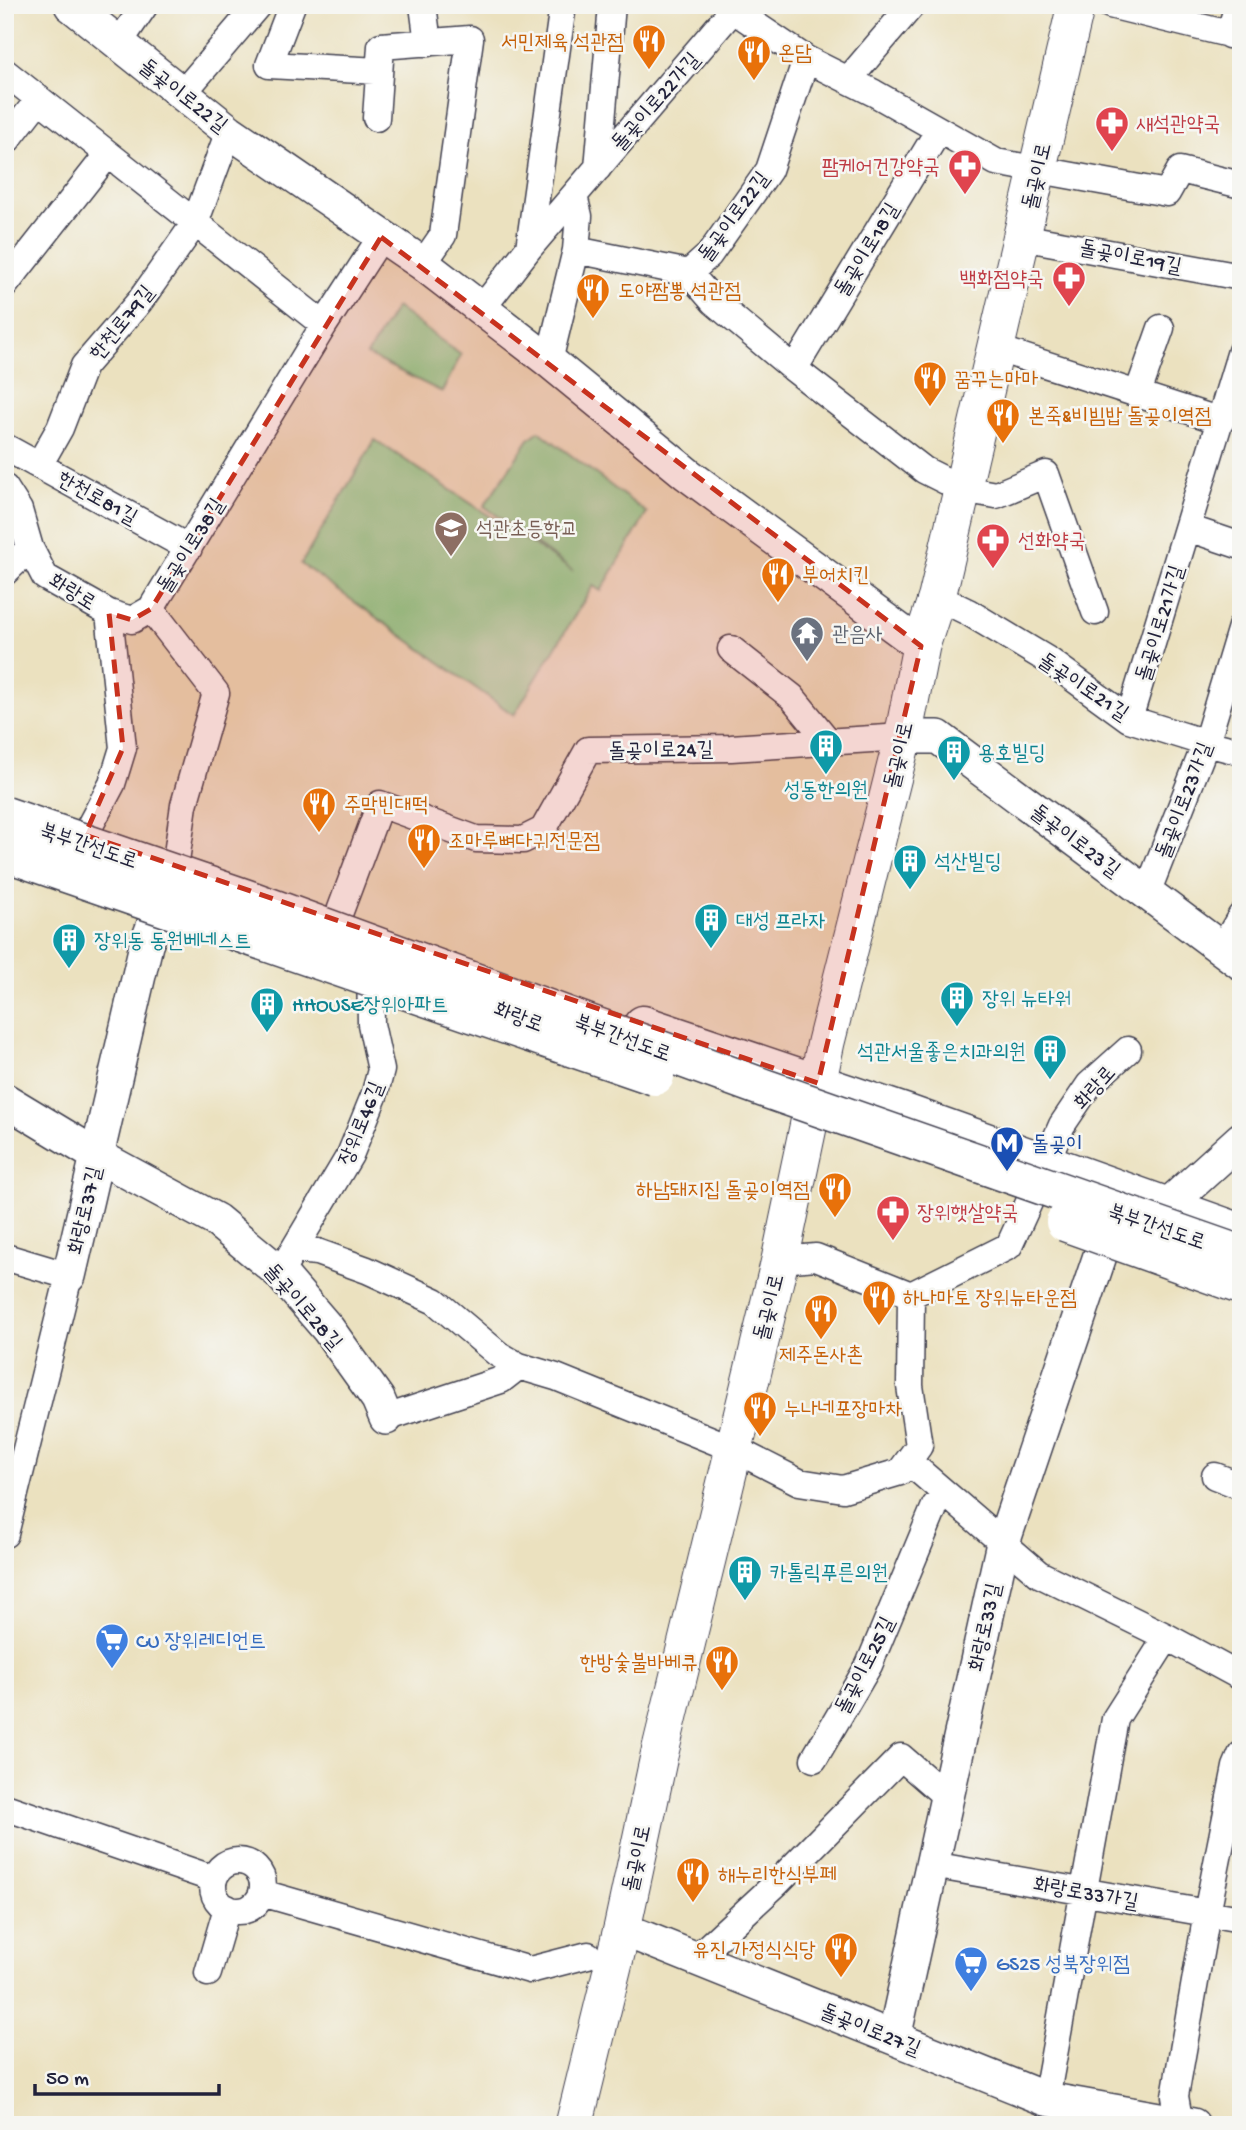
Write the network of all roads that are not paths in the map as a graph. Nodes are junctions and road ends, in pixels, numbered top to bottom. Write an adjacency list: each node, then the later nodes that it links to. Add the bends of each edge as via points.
1 (71, 5): 14 (street, 돌곶이로22길)
2 (145, 5): 14 (street, 돌곶이로22길)
3 (258, 5): 20 (street)
4 (292, 5): 17 (street, via 269,65)
5 (423, 5): 15 (street)
6 (563, 5): 34 (street, 돌곶이로22가길)
7 (612, 5): 27 (street)
8 (912, 5): 19 (street)
9 (1076, 5): 28 (main road, 돌곶이로)
10 (1110, 5): 13 (street)
11 (1238, 5): 13 (street)
12 (732, 7): 16 (street); 27 (street, 돌곶이로22가길)
13 (1235, 36)
14 (119, 43): 20 (street, 돌곶이로22길)
15 (428, 43): 17 (street, via 381,46); 36 (street, via 470,39 443,235)
16 (806, 59): 19 (street); 37 (street, 돌곶이로22길, via 769,170 709,255)
17 (379, 71): 22 (street)
18 (5, 72): 21 (street)
19 (848, 80): 23 (street)
20 (182, 94): 24 (street, 돌곶이로22길)
21 (39, 99): 25 (street); 26 (street)
22 (376, 118)
23 (939, 130): 28 (street, via 996,162); 46 (street, 돌곶이로18길)
24 (229, 131): 31 (street, 한천로79길); 32 (street, 돌곶이로22길)
25 (5, 143)
26 (108, 153): 31 (street); 39 (street)
27 (598, 168): 30 (street, 돌곶이로22가길)
28 (1037, 170): 29 (street, via 1167,193 1180,170); 33 (main road, 돌곶이로)
29 (1241, 185)
30 (574, 196): 34 (street, 돌곶이로22가길); 35 (street, via 579,216)
31 (195, 223): 41 (street); 50 (street, 한천로79길, via 140,301 84,366 60,428)
32 (381, 237): 36 (street, 돌곶이로22길); 41 (street, 돌곶이로38길)
33 (1021, 237): 38 (street, 돌곶이로19길); 43 (main road, 돌곶이로)
34 (529, 248): 40 (street, 돌곶이로22가길)
35 (576, 250): 37 (street, 돌곶이로22길); 45 (street)
36 (423, 264): 40 (street, 돌곶이로22길)
37 (689, 273): 46 (street, via 714,302)
38 (1241, 277)
39 (5, 285)
40 (480, 311): 45 (street, 돌곶이로22길)
41 (324, 325): 56 (street, 돌곶이로38길)
42 (1161, 328): 47 (street)
43 (995, 348): 47 (street); 52 (main road, 돌곶이로)
44 (1241, 351): 48 (street, 돌곶이로21가길)
45 (549, 362): 63 (street, 돌곶이로22길, via 687,474)
46 (794, 369): 52 (street, via 924,470)
47 (1138, 393): 48 (street)
48 (1221, 421): 53 (street, 돌곶이로21가길)
49 (5, 447): 50 (street, 한천로81길)
50 (39, 465): 56 (street, 한천로81길)
51 (5, 488): 55 (street, 화랑로, via 19,509)
52 (962, 489): 58 (main road, 돌곶이로); 60 (street, via 996,495 1046,474)
53 (1188, 528): 54 (street); 65 (street, 돌곶이로21가길)
54 (1241, 546)
55 (30, 548): 57 (street); 61 (street, 화랑로, via 45,577)
56 (189, 548): 59 (street, 돌곶이로38길)
57 (5, 572)
58 (937, 597): 63 (main road, 돌곶이로); 65 (street, 돌곶이로21길, via 1051,662)
59 (151, 609): 61 (street, via 132,620); 75 (street, 돌곶이로38길, via 216,692 184,805)
60 (1096, 612)
61 (109, 613): 73 (street, 화랑로, via 123,748 112,784)
62 (1241, 627): 68 (street, 돌곶이로23가길)
63 (921, 646): 66 (main road, 돌곶이로)
64 (731, 649): 67 (street, via 792,697)
65 (1129, 719): 68 (street, 돌곶이로21길)
66 (903, 737): 67 (street, 돌곶이로24길); 76 (street, 돌곶이로23길, via 938,737); 82 (main road, 돌곶이로)
67 (828, 741): 78 (street, 돌곶이로24길, via 588,750 543,830 523,841 476,839 380,804)
68 (1206, 743): 69 (street, 돌곶이로21길); 76 (street, 돌곶이로23가길)
69 (1241, 752)
70 (5, 806): 73 (main road, 화랑로)
71 (5, 816): 94 (main road, 북부간선도로, bridge)
72 (5, 834): 75 (main road, 화랑로)
73 (85, 835): 75 (main road, 화랑로)
74 (5, 852): 100 (main road, 북부간선도로, bridge, via 778,1119)
75 (171, 878): 78 (main road, 화랑로); 80 (main road, 화랑로); 88 (street, 화랑로37길, via 146,945)
76 (1147, 893): 79 (street, 돌곶이로23길)
77 (1241, 916): 79 (street)
78 (336, 922): 82 (main road, 화랑로)
79 (1231, 956)
80 (370, 958): 85 (main road, 화랑로); 97 (street, 장위로46길, via 370,1024 381,1070 374,1096 350,1155)
81 (1128, 1050): 89 (street, 화랑로, via 1089,1085 1062,1125)
82 (818, 1083): 84 (main road, 화랑로); 85 (main road, 돌곶이로)
83 (5, 1100): 88 (street, 돌곶이로28길)
84 (907, 1114): 87 (main road, via 892,1129); 89 (main road, 화랑로)
85 (808, 1120): 87 (main road, 화랑로); 96 (main road, 돌곶이로)
86 (1241, 1139): 91 (street)
87 (897, 1151): 90 (main road, 화랑로)
88 (96, 1155): 97 (street, 돌곶이로28길); 99 (street, 화랑로37길)
89 (1045, 1164): 91 (main road, 화랑로)
90 (1031, 1198): 92 (main road, 화랑로); 101 (street, via 1009,1246)
91 (1166, 1207): 93 (main road, 화랑로)
92 (1110, 1226): 98 (main road, 화랑로); 110 (street, 화랑로33길)
93 (1241, 1233)
94 (1241, 1255)
95 (5, 1257): 99 (street)
96 (780, 1260): 101 (street, via 816,1256); 104 (main road, 돌곶이로)
97 (287, 1261): 102 (street, 돌곶이로28길, via 317,1252 435,1301); 103 (street, 돌곶이로28길)
98 (1241, 1273)
99 (69, 1276): 109 (street, 화랑로37길)
100 (1241, 1286)
101 (911, 1294): 105 (street, via 910,1386 919,1446)
102 (519, 1366): 103 (street, 돌곶이로28길, via 501,1380); 104 (street, 돌곶이로28길)
103 (386, 1418)
104 (734, 1449): 105 (street, via 799,1482 843,1489 900,1472); 124 (main road, 돌곶이로)
105 (909, 1462): 108 (street)
106 (1215, 1476): 107 (street)
107 (1241, 1486)
108 (946, 1494): 110 (street); 114 (street, 돌곶이로25길, via 935,1506 869,1665)
109 (5, 1534)
110 (1003, 1543): 111 (street, via 1039,1574); 115 (street, 화랑로33길)
111 (1167, 1637): 112 (street); 119 (street, via 1115,1719)
112 (1240, 1674)
113 (1241, 1755): 122 (street)
114 (814, 1759)
115 (947, 1797): 117 (street, 화랑로33길); 126 (street, via 901,1757)
116 (5, 1807): 118 (street)
117 (932, 1865): 119 (street, 화랑로33가길); 128 (street, 화랑로33길)
118 (214, 1879): 120 (street, via 231,1861 249,1862 260,1873); 121 (street, via 215,1896)
119 (1082, 1891): 122 (street, 화랑로33가길); 129 (street)
120 (262, 1893): 121 (street, via 250,1908); 125 (street, via 530,1970)
121 (227, 1908): 127 (street)
122 (1207, 1913): 123 (street, 화랑로33가길); 130 (street, 돌곶이로27길, via 1175,2096)
123 (1241, 1919)
124 (622, 1930): 126 (street, 돌곶이로27길); 131 (main road, 돌곶이로)
125 (588, 1955)
126 (695, 1959): 128 (street, 돌곶이로27길)
127 (208, 1973)
128 (894, 2038): 129 (street, 돌곶이로27길)
129 (1046, 2099): 130 (street, 돌곶이로27길)
130 (1183, 2124)
131 (574, 2125)

